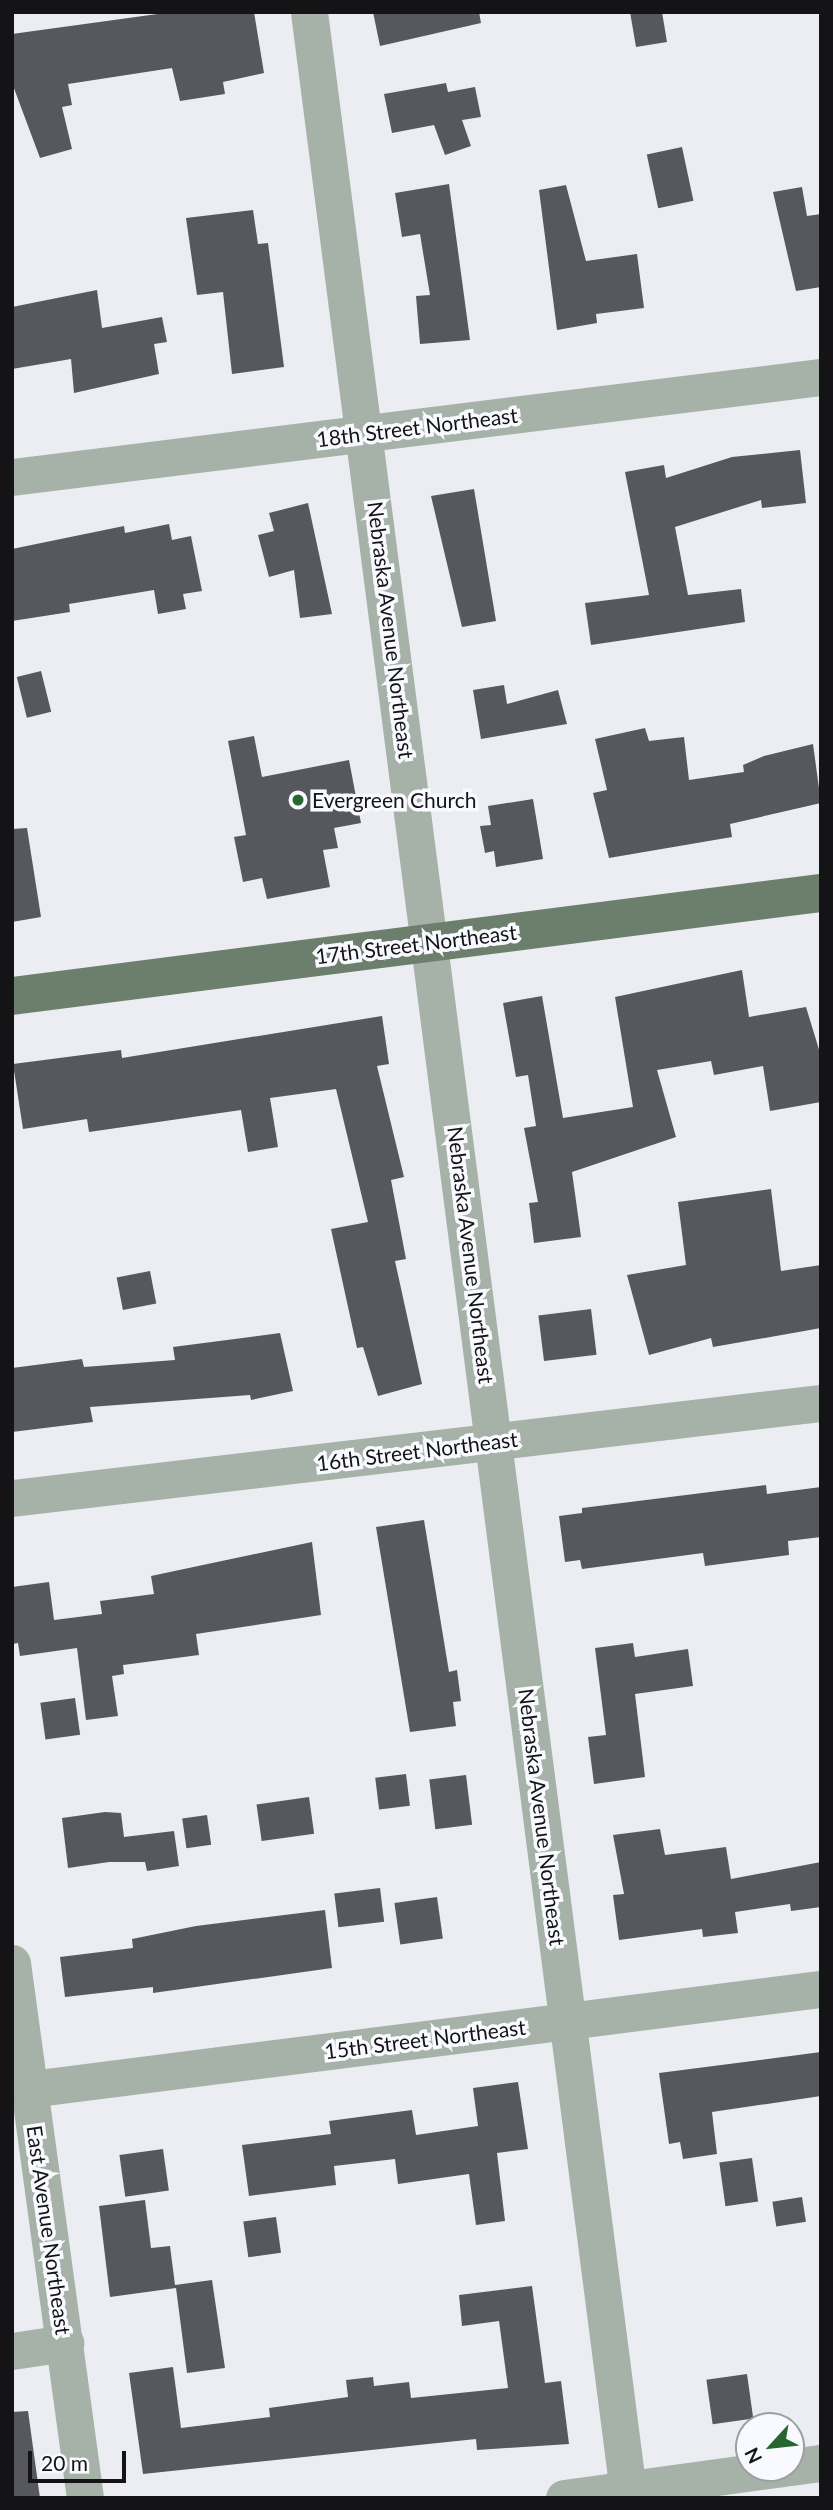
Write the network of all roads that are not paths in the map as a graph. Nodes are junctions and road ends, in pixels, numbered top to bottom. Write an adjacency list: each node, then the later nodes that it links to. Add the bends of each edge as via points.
1 (309, 12): 3 (street, Nebraska Avenue Northeast)
2 (821, 377): 3 (street, 18th Street Northeast)
3 (366, 433): 4 (street, 18th Street Northeast); 6 (street, Nebraska Avenue Northeast)
4 (12, 477)
5 (821, 893): 6 (main road, 17th Street Northeast)
6 (432, 941): 7 (main road, 17th Street Northeast); 9 (street, Nebraska Avenue Northeast)
7 (12, 996)
8 (821, 1403): 9 (street, 16th Street Northeast)
9 (494, 1442): 10 (street, 16th Street Northeast); 13 (street, Nebraska Avenue Northeast)
10 (12, 1498)
11 (12, 1963): 14 (street, East Avenue Northeast)
12 (821, 1989): 13 (street, 15th Street Northeast)
13 (568, 2021): 14 (street, 15th Street Northeast); 18 (street, Nebraska Avenue Northeast)
14 (30, 2089): 15 (street, East Avenue Northeast)
15 (65, 2343): 16 (street); 19 (street, East Avenue Northeast)
16 (12, 2351)
17 (735, 2476): 18 (street)
18 (628, 2494): 20 (street)
19 (85, 2498)
20 (564, 2498)

